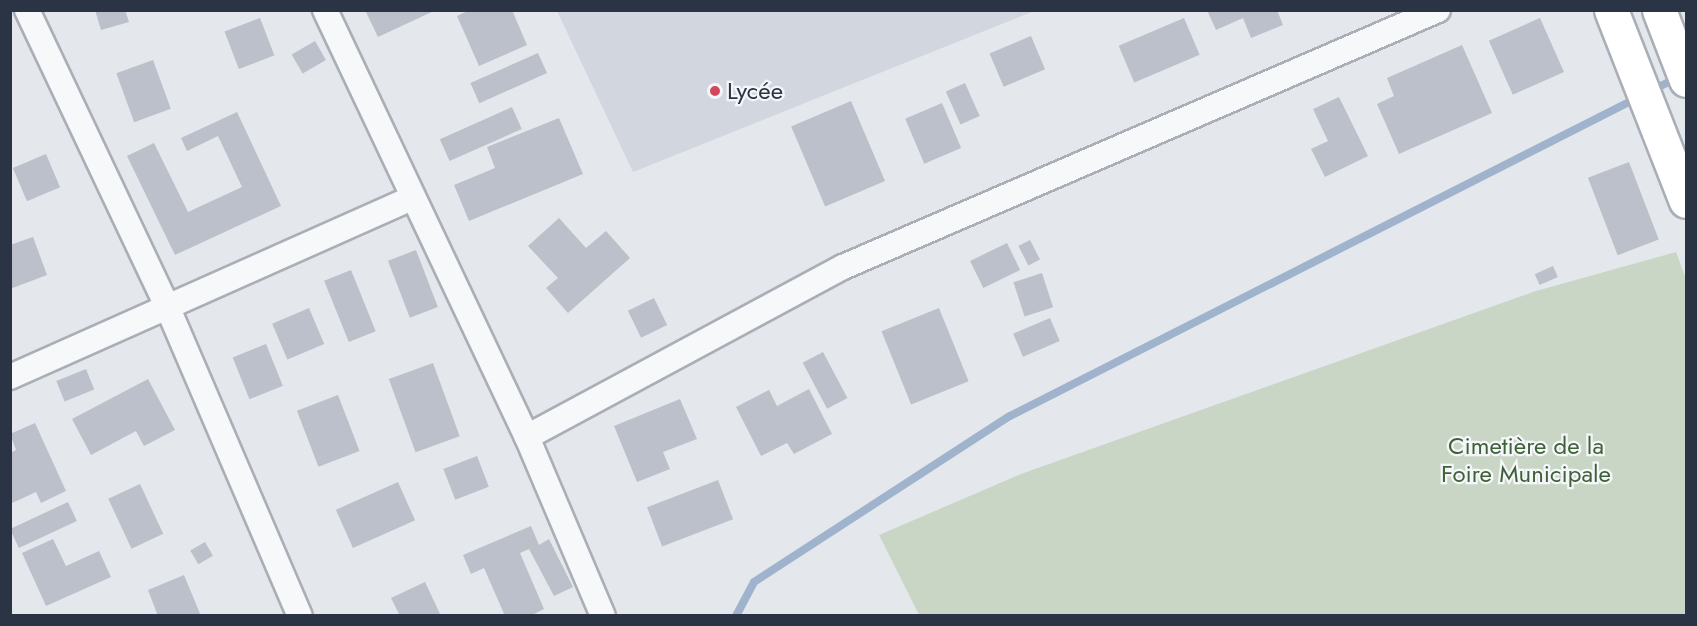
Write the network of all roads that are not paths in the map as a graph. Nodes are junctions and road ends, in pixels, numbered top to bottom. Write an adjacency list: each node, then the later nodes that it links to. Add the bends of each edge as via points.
1 (27, 10): 9 (street)
2 (325, 10): 7 (street)
3 (1438, 10): 11 (street, via 843,267)
4 (1611, 10): 8 (street)
5 (1659, 10): 6 (street)
6 (1684, 72)
7 (412, 198): 9 (street); 11 (street)
8 (1686, 201)
9 (167, 306): 10 (street); 12 (street)
10 (10, 377)
11 (526, 437): 13 (street)
12 (300, 615)
13 (603, 615)

